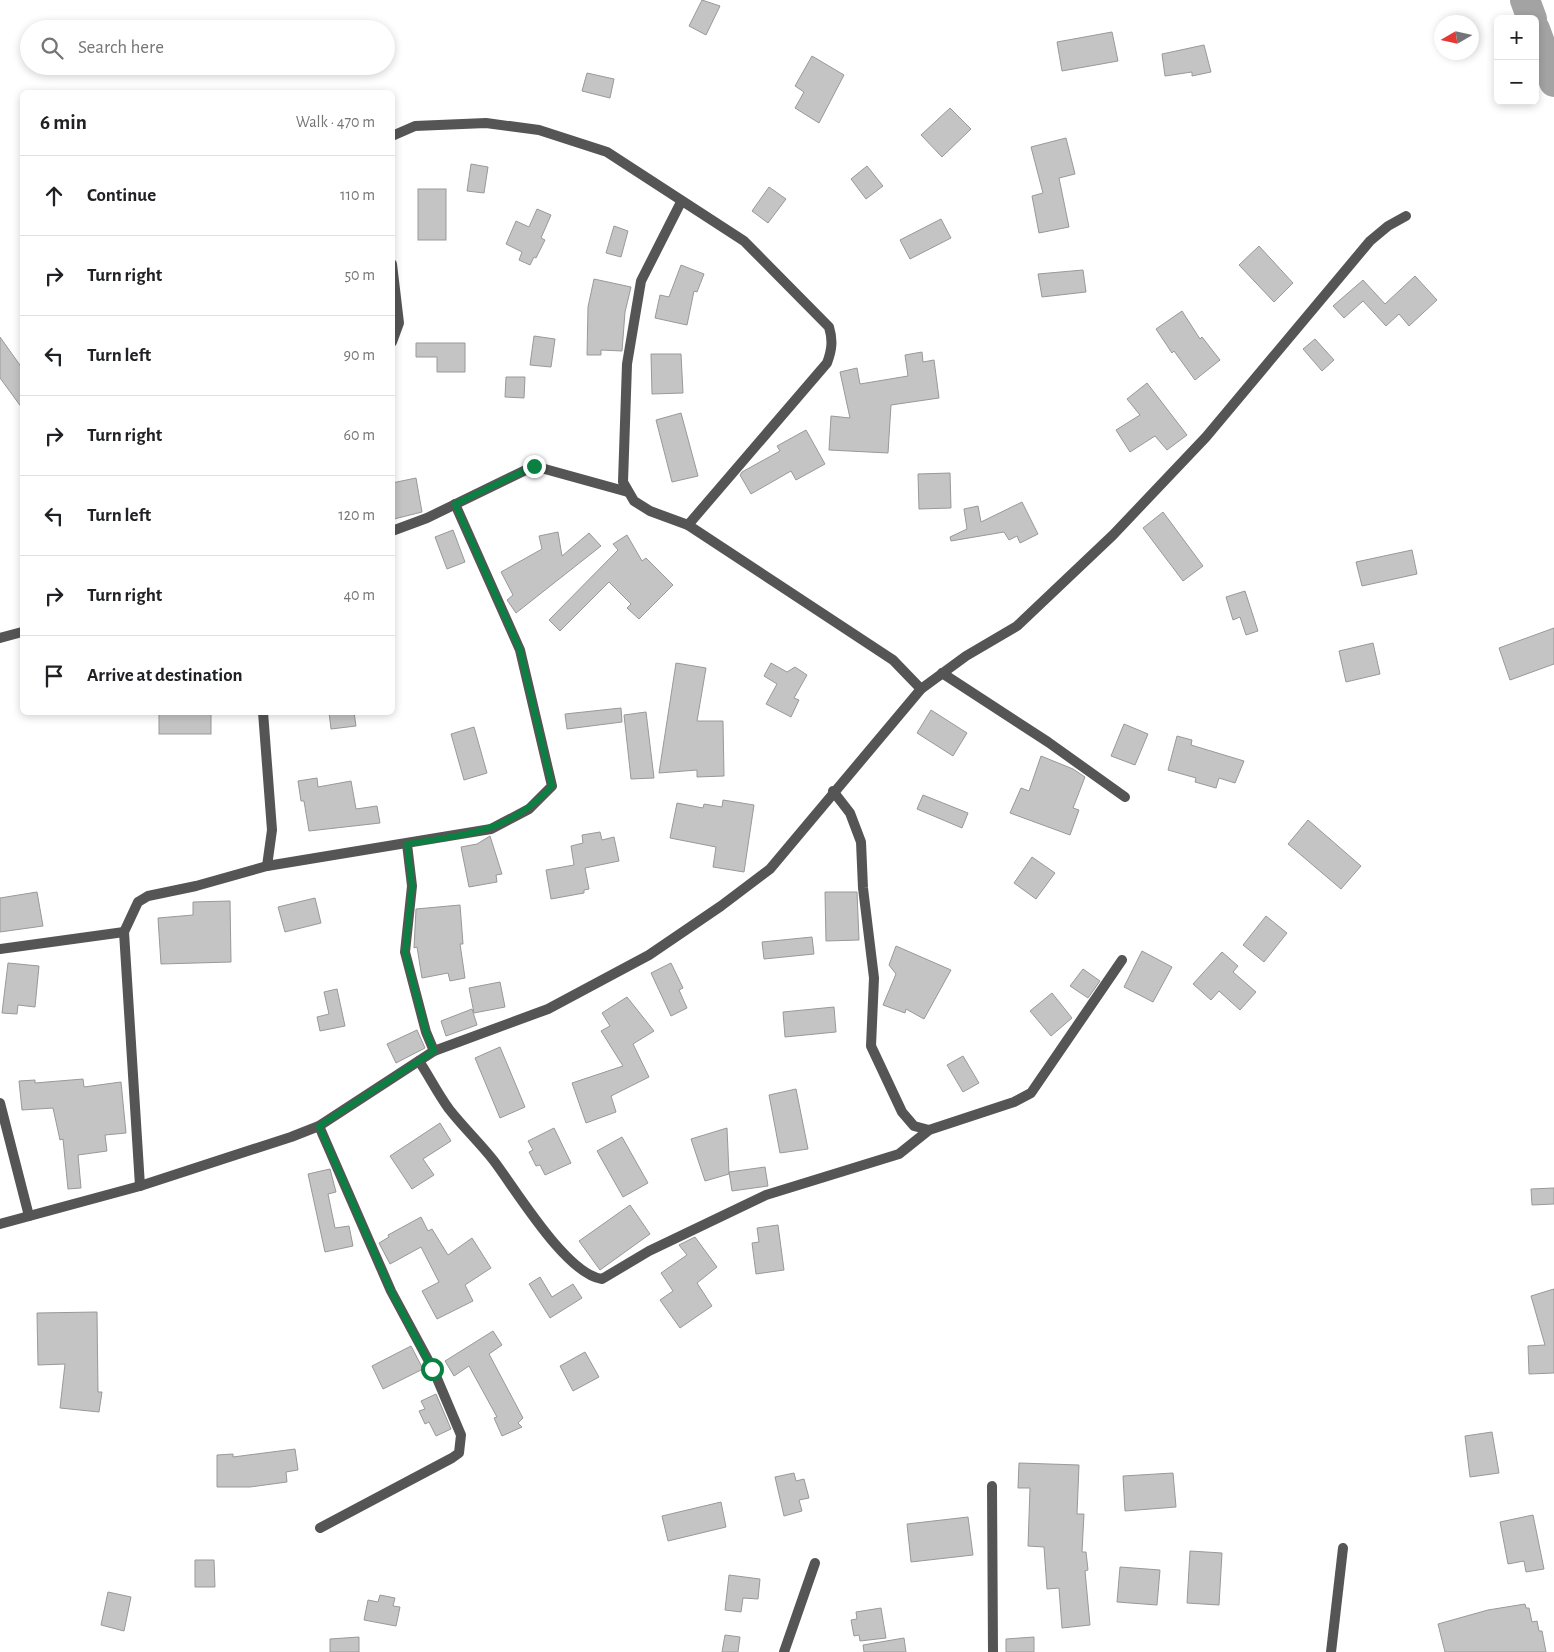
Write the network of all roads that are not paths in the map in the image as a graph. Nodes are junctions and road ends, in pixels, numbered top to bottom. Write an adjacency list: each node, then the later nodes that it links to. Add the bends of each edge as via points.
1 (395, 135): 2 (street, via 415,126 448,123 486,123 539,130 606,152)
2 (681, 202): 6 (street, via 641,281 627,364 623,482); 8 (street, via 744,241 828,327 832,335 832,350 827,363)
3 (1406, 216): 12 (street, via 1370,241 1206,437 1113,535 1017,626)
4 (395, 289): 5 (street, via 399,323)
5 (395, 334)
6 (628, 492): 7 (street, via 534,466); 8 (street, via 634,501 650,510)
7 (455, 504): 9 (street); 17 (street, via 520,650 552,786 529,809 491,829)
8 (688, 525): 13 (street, via 893,660)
9 (395, 530)
10 (20, 633): 11 (street)
11 (0, 638)
12 (942, 673): 13 (street); 16 (street, via 1048,742)
13 (921, 689): 15 (street)
14 (263, 715): 18 (street, via 272,830)
15 (833, 791): 22 (street, via 770,868 649,955 548,1009); 26 (street, via 850,812 861,842 874,978 871,1046 902,1112 914,1126)
16 (1124, 797)
17 (407, 844): 18 (street); 22 (street, via 412,886 405,952)
18 (267, 866): 19 (street, via 148,896 138,902)
19 (124, 932): 20 (street); 27 (street)
20 (0, 949)
21 (1122, 960): 26 (street, via 1031,1093 1014,1102)
22 (434, 1051): 23 (street)
23 (419, 1060): 25 (street); 26 (street, via 449,1109 493,1160 548,1236 594,1278 602,1279 648,1251 766,1195 898,1154)
24 (0, 1102): 28 (street)
25 (319, 1126): 27 (street); 31 (street, via 391,1291 462,1435 459,1453 452,1458)
26 (929, 1130)
27 (140, 1186): 28 (street)
28 (29, 1216): 29 (street)
29 (0, 1224)
30 (992, 1486): 35 (street)
31 (320, 1528)
32 (1343, 1548): 36 (street)
33 (815, 1563): 34 (street)
34 (784, 1652)
35 (993, 1652)
36 (1331, 1652)

